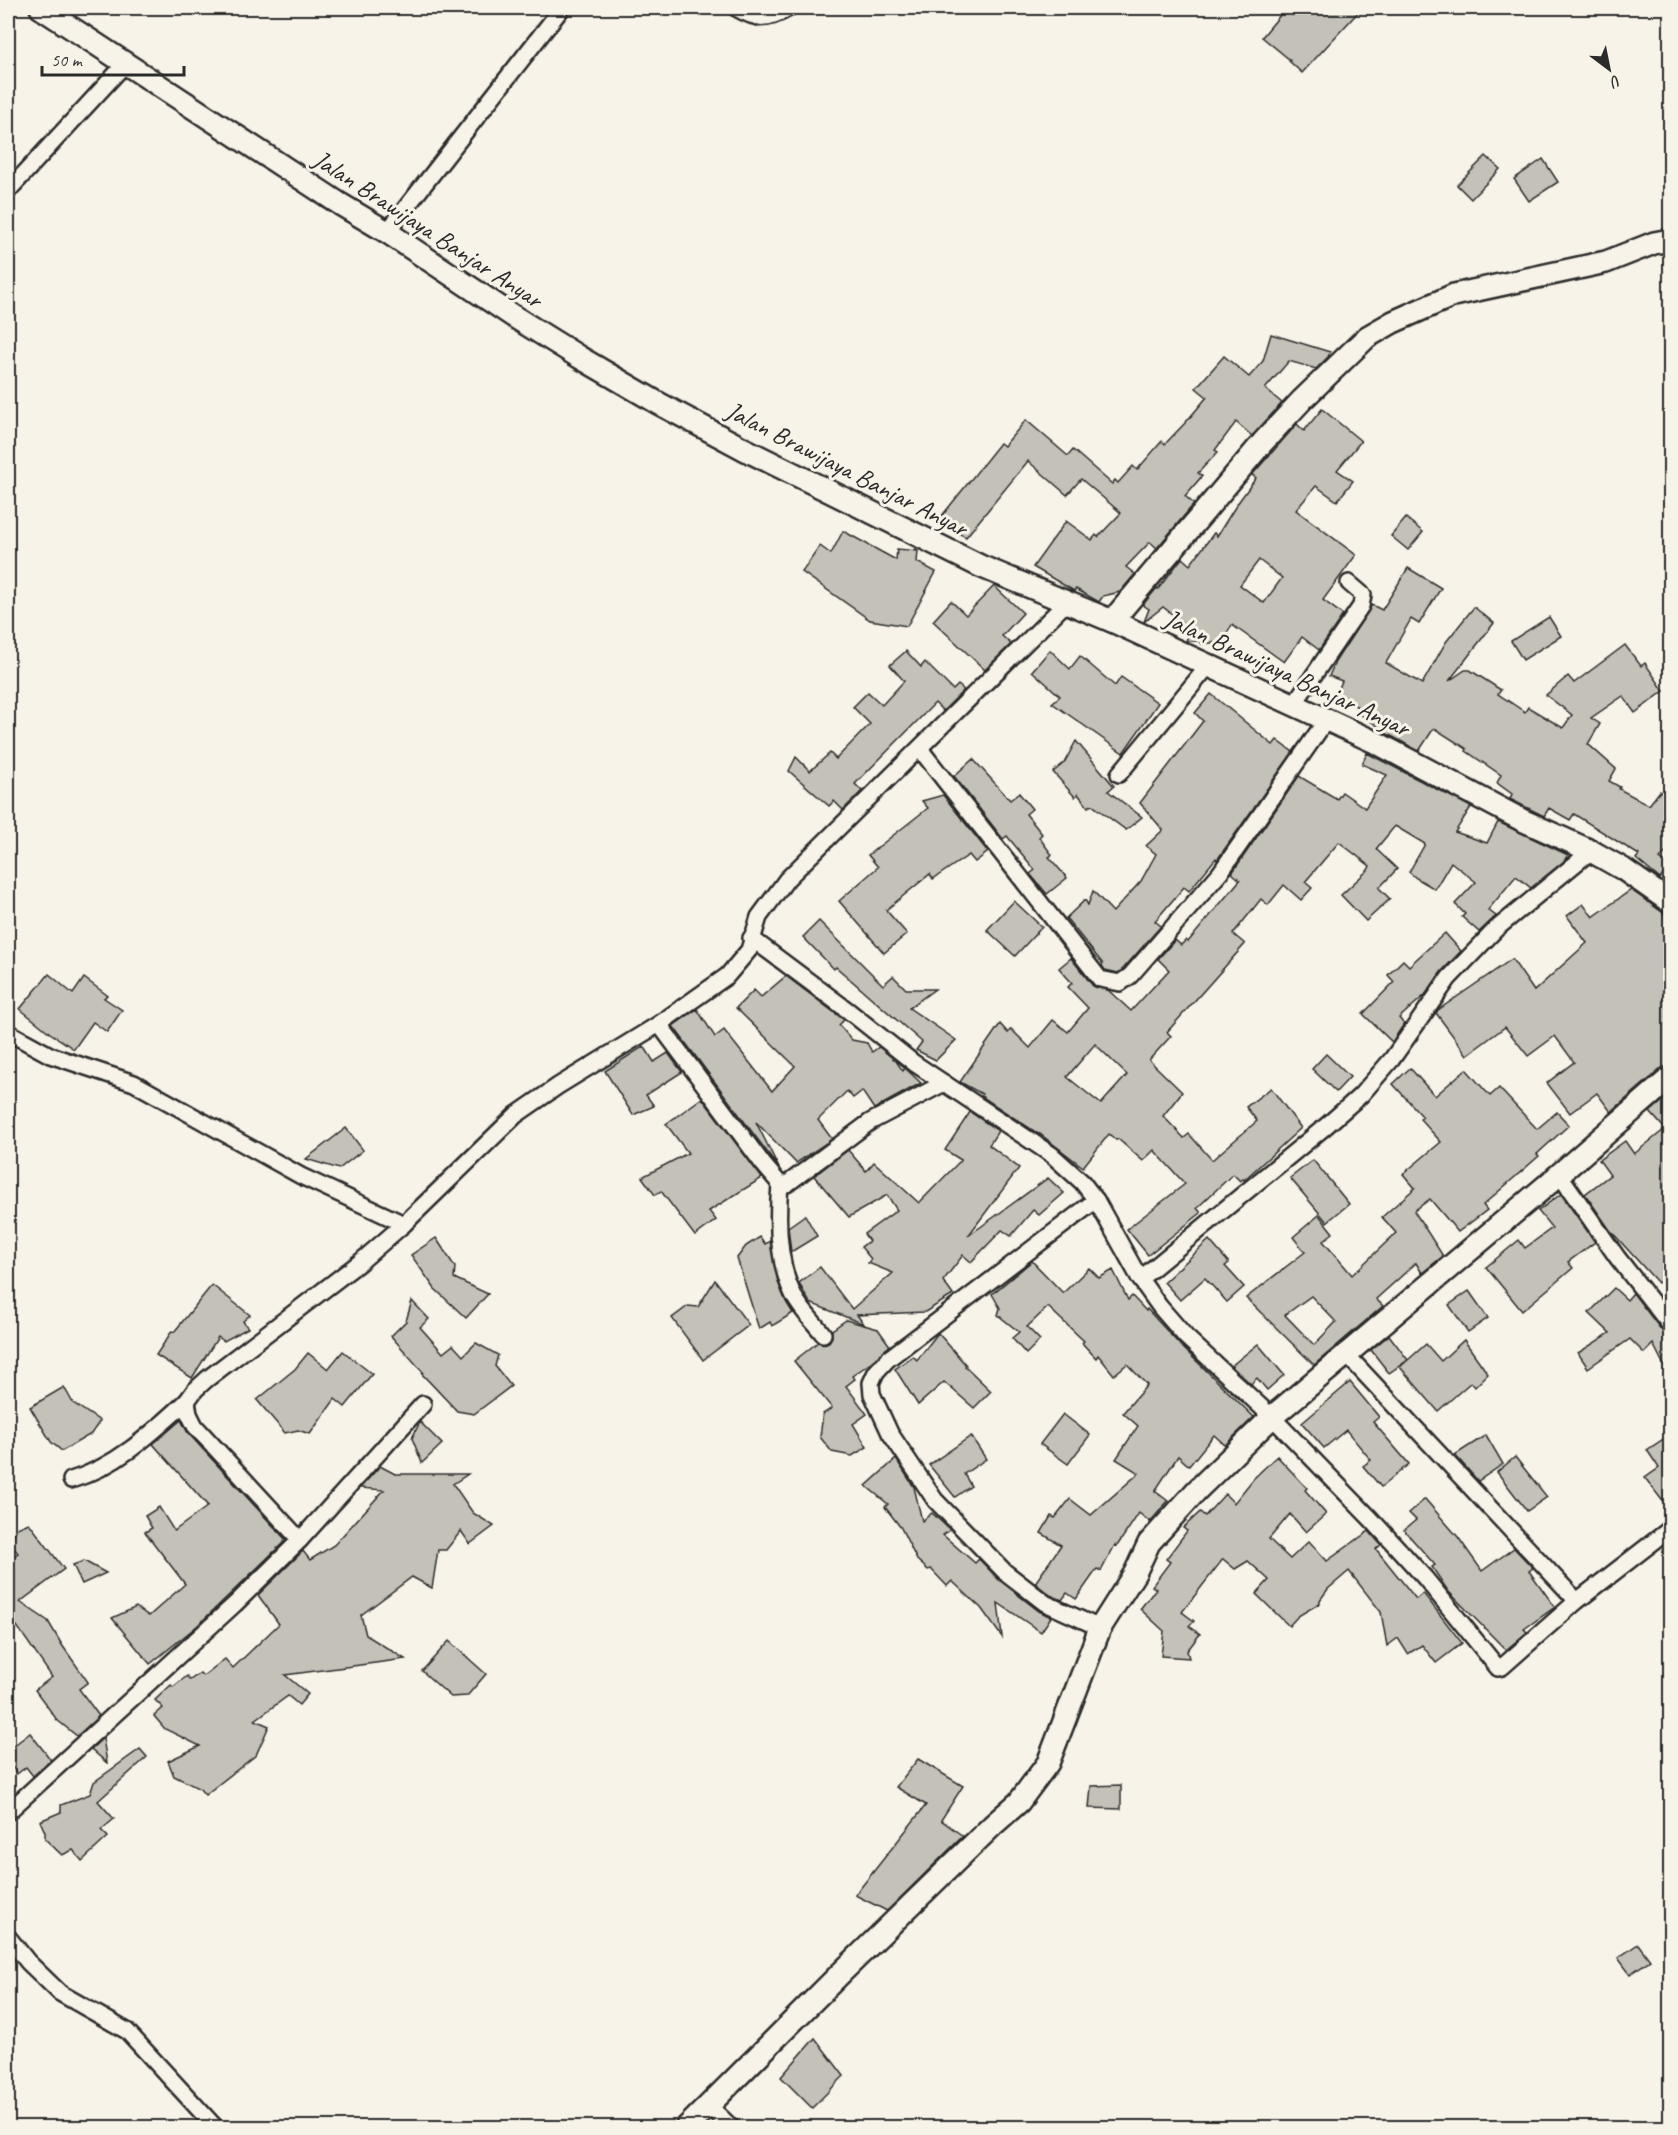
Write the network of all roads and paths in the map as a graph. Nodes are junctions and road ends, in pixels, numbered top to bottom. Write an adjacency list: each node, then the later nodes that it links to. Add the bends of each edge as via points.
1 (40, 8): 5 (street, Jalan Brawijaya Banjar Anyar)
2 (562, 8): 7 (street)
3 (736, 8): 4 (street, via 760,18)
4 (789, 8)
5 (126, 63): 6 (street); 7 (street, Jalan Brawijaya Banjar Anyar)
6 (8, 191)
7 (387, 232): 10 (street, Jalan Brawijaya Banjar Anyar, via 513,316 658,403 898,526)
8 (1671, 240): 11 (street, via 1606,262 1454,295 1367,337 1263,442)
9 (1349, 583): 13 (street, via 1363,595 1361,606)
10 (1066, 603): 11 (street, Jalan Brawijaya Banjar Anyar); 15 (street)
11 (1112, 621): 12 (street, Jalan Brawijaya Banjar Anyar)
12 (1209, 665): 13 (street, Jalan Brawijaya Banjar Anyar); 16 (street)
13 (1294, 704): 14 (street, Jalan Brawijaya Banjar Anyar)
14 (1327, 719): 15 (street, via 1220,873 1120,983 1100,979); 17 (street, Jalan Brawijaya Banjar Anyar, via 1522,820)
15 (920, 749): 19 (street, via 787,879 759,917)
16 (1119, 774)
17 (1591, 850): 18 (street, Jalan Brawijaya Banjar Anyar); 28 (street, via 1496,929 1449,978 1392,1059 1361,1095)
18 (1671, 902)
19 (751, 938): 20 (street, via 749,950 727,976); 23 (street)
20 (659, 1024): 25 (street); 27 (street, via 516,1115)
21 (8, 1032): 27 (street, via 50,1055 134,1083 301,1176)
22 (1671, 1078): 24 (street)
23 (944, 1083): 25 (street, via 870,1122 787,1184); 26 (street, via 1052,1155)
24 (1559, 1174): 29 (street); 31 (street)
25 (780, 1184): 30 (street, via 778,1233 785,1271 792,1294)
26 (1096, 1200): 28 (street); 39 (street, via 888,1359 871,1383 875,1402 890,1433 936,1500 1005,1572 1045,1603)
27 (404, 1224): 32 (street, via 207,1379)
28 (1140, 1279): 34 (street, via 1173,1322)
29 (1671, 1325)
30 (823, 1334)
31 (1347, 1355): 34 (street); 38 (street)
32 (187, 1401): 35 (street, via 128,1451 90,1475); 37 (street, via 195,1426)
33 (423, 1404): 37 (street)
34 (1272, 1417): 38 (street, via 1425,1578 1498,1668); 39 (street, via 1149,1543)
35 (71, 1480)
36 (1671, 1528): 38 (street)
37 (300, 1540): 40 (street)
38 (1577, 1601)
39 (1100, 1628): 42 (street, via 1047,1763 1019,1802)
40 (8, 1812)
41 (8, 1936): 43 (street, via 60,1993 127,2031)
42 (709, 2106): 44 (street); 45 (street)
43 (216, 2127)
44 (686, 2127)
45 (732, 2127)

